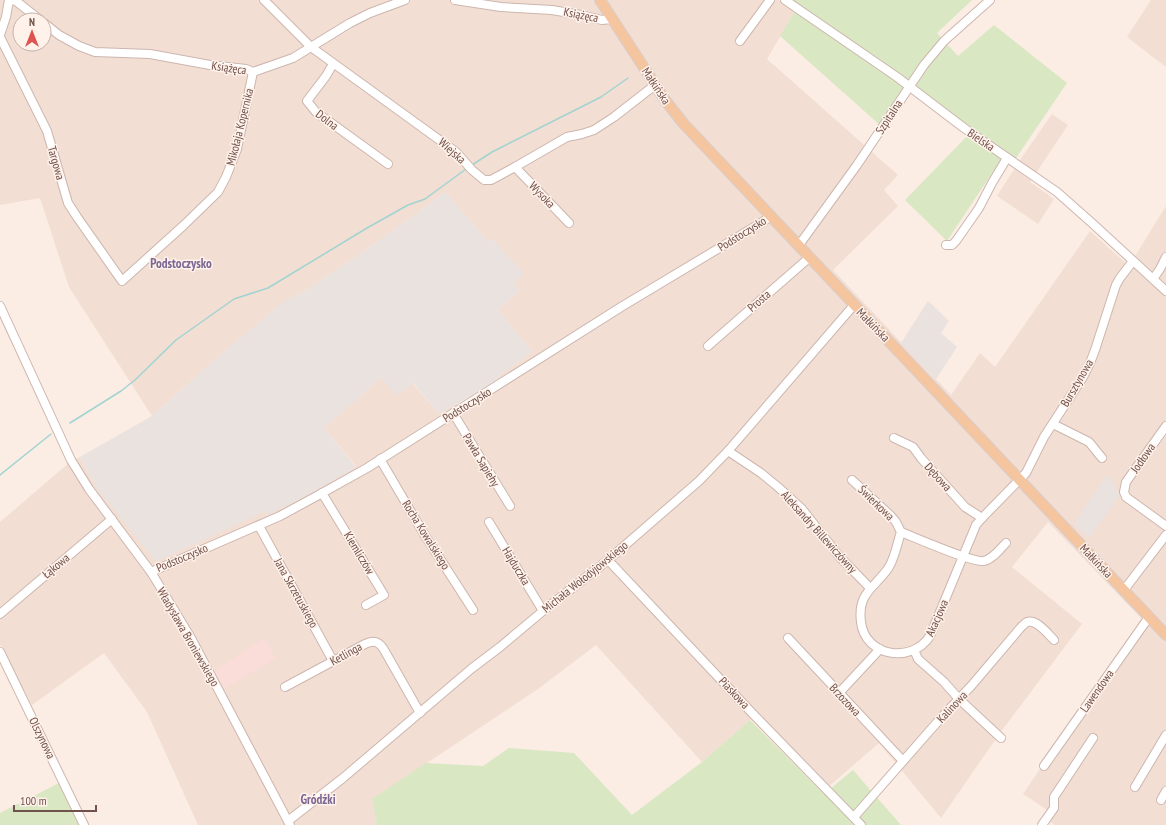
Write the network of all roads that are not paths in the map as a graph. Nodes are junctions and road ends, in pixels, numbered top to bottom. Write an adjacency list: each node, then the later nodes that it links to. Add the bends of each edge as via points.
1 (10, 0): 9 (street, via 16,1); 12 (street)
2 (264, 0): 14 (street, Wiejska)
3 (405, 0): 14 (street, Książęca, via 370,13)
4 (455, 0): 10 (street, Książęca, via 501,7 552,10 602,20)
5 (600, 0): 10 (main road, Małkińska)
6 (770, 0): 13 (street)
7 (785, 0): 18 (street, Bielska)
8 (990, 0): 18 (street, Szpitalna, via 944,41)
9 (30, 12)
10 (612, 18): 17 (main road, Małkińska)
11 (52, 29): 16 (street, Książęca, via 78,46 95,52 150,54)
12 (0, 36): 30 (street, Targowa, via 47,131 67,201)
13 (740, 41)
14 (311, 47): 15 (street, Wiejska); 16 (street, Książęca, via 293,58)
15 (333, 64): 20 (street, Dolna, via 306,101 316,112); 21 (street, Wiejska, via 456,152 484,180 491,180)
16 (254, 72): 30 (street, Mikołaja Kopernika, via 237,149 218,192)
17 (655, 85): 21 (street, Wiejska, via 594,130 567,137); 22 (main road, Małkińska, via 683,123)
18 (909, 86): 19 (street, Bielska); 24 (street, Szpitalna, via 857,165)
19 (1007, 158): 25 (street, via 979,208 956,241 952,245); 28 (street, Bielska, via 1057,192)
20 (388, 164)
21 (515, 167): 23 (street, Wysoka)
22 (771, 216): 24 (main road, Małkińska); 35 (street, Podstoczysko)
23 (569, 223)
24 (799, 245): 26 (main road, Małkińska)
25 (946, 245)
26 (810, 257): 32 (main road, Małkińska); 34 (street, Prosta)
27 (1166, 257): 29 (street)
28 (1133, 261): 29 (street, Bielska); 36 (street, Bursztynowa, via 1116,286 1090,363)
29 (1153, 279): 31 (street, Bielska)
30 (122, 281)
31 (1166, 292)
32 (854, 305): 39 (street, Michała Wołodyjowskiego); 42 (main road, Małkińska)
33 (0, 306): 47 (street, Władysława Broniewskiego, via 71,460)
34 (708, 346)
35 (453, 413): 41 (street, Podstoczysko); 45 (street, Pawła Sapiehy)
36 (1053, 424): 40 (street, via 1089,442); 42 (street, Bursztynowa, via 1026,473)
37 (1166, 426): 50 (street, Jodłowa, via 1126,482 1124,492 1126,497)
38 (894, 438): 46 (street, Dębowa, via 913,447 965,507)
39 (728, 451): 55 (street, Michała Wołodyjowskiego, via 698,481); 57 (street, Aleksandry Billewiczówny, via 761,473 794,502 810,518 839,556)
40 (1102, 458)
41 (380, 459): 44 (street, Podstoczysko); 60 (street, Rocha Kowalskiego)
42 (1020, 479): 46 (street, Akacjowa); 58 (main road, Małkińska)
43 (852, 480): 51 (street, Świerkowa, via 891,516)
44 (322, 493): 49 (street, Podstoczysko); 59 (street, Kiemliczów, via 384,595)
45 (510, 506)
46 (982, 518): 54 (street, Akacjowa, via 975,527)
47 (112, 519): 56 (street, Władysława Broniewskiego); 62 (street, Łąkowa)
48 (489, 522): 61 (street, Hajduczka)
49 (259, 526): 56 (street, Podstoczysko); 70 (street, Jana Skrzetuskiego)
50 (1166, 526)
51 (901, 532): 54 (street, Świerkowa); 57 (street, via 889,566)
52 (1166, 535): 58 (street)
53 (1006, 543): 54 (street, Świerkowa, via 985,561)
54 (963, 556): 68 (street, Akacjowa, via 930,636)
55 (608, 560): 61 (street, Michała Wołodyjowskiego); 83 (street, Piaskowa)
56 (151, 572): 84 (street, Władysława Broniewskiego, via 191,638)
57 (870, 588): 67 (street, via 862,601 861,622 868,638)
58 (1124, 590): 63 (main road, Małkińska)
59 (366, 605)
60 (473, 610)
61 (543, 611): 74 (street, Michała Wołodyjowskiego)
62 (0, 614)
63 (1149, 617): 64 (main road, Małkińska); 79 (street, Lawendowa)
64 (1166, 635)
65 (788, 638): 72 (street, Brzozowa)
66 (1054, 640): 73 (street, Kalinowa, via 1034,622 1027,622)
67 (880, 649): 68 (street, Akacjowa, via 897,654); 72 (street)
68 (914, 650): 73 (street, via 918,660)
69 (0, 652): 85 (street, Olszynowa)
70 (333, 661): 71 (street, Ketlinga); 74 (street, Ketlinga, via 370,642 380,644)
71 (286, 687)
72 (840, 693): 78 (street, Brzozowa)
73 (959, 698): 76 (street); 78 (street, Kalinowa)
74 (420, 713): 84 (street, Michała Wołodyjowskiego)
75 (1166, 735): 80 (street)
76 (1001, 738)
77 (1093, 738): 87 (street, via 1054,797 1054,808)
78 (903, 761): 83 (street, Kalinowa)
79 (1044, 766)
80 (1135, 787)
81 (1166, 791): 82 (street)
82 (1161, 800)
83 (854, 817): 86 (street, Piaskowa)
84 (289, 823)
85 (84, 825)
86 (861, 825)
87 (1042, 825)

